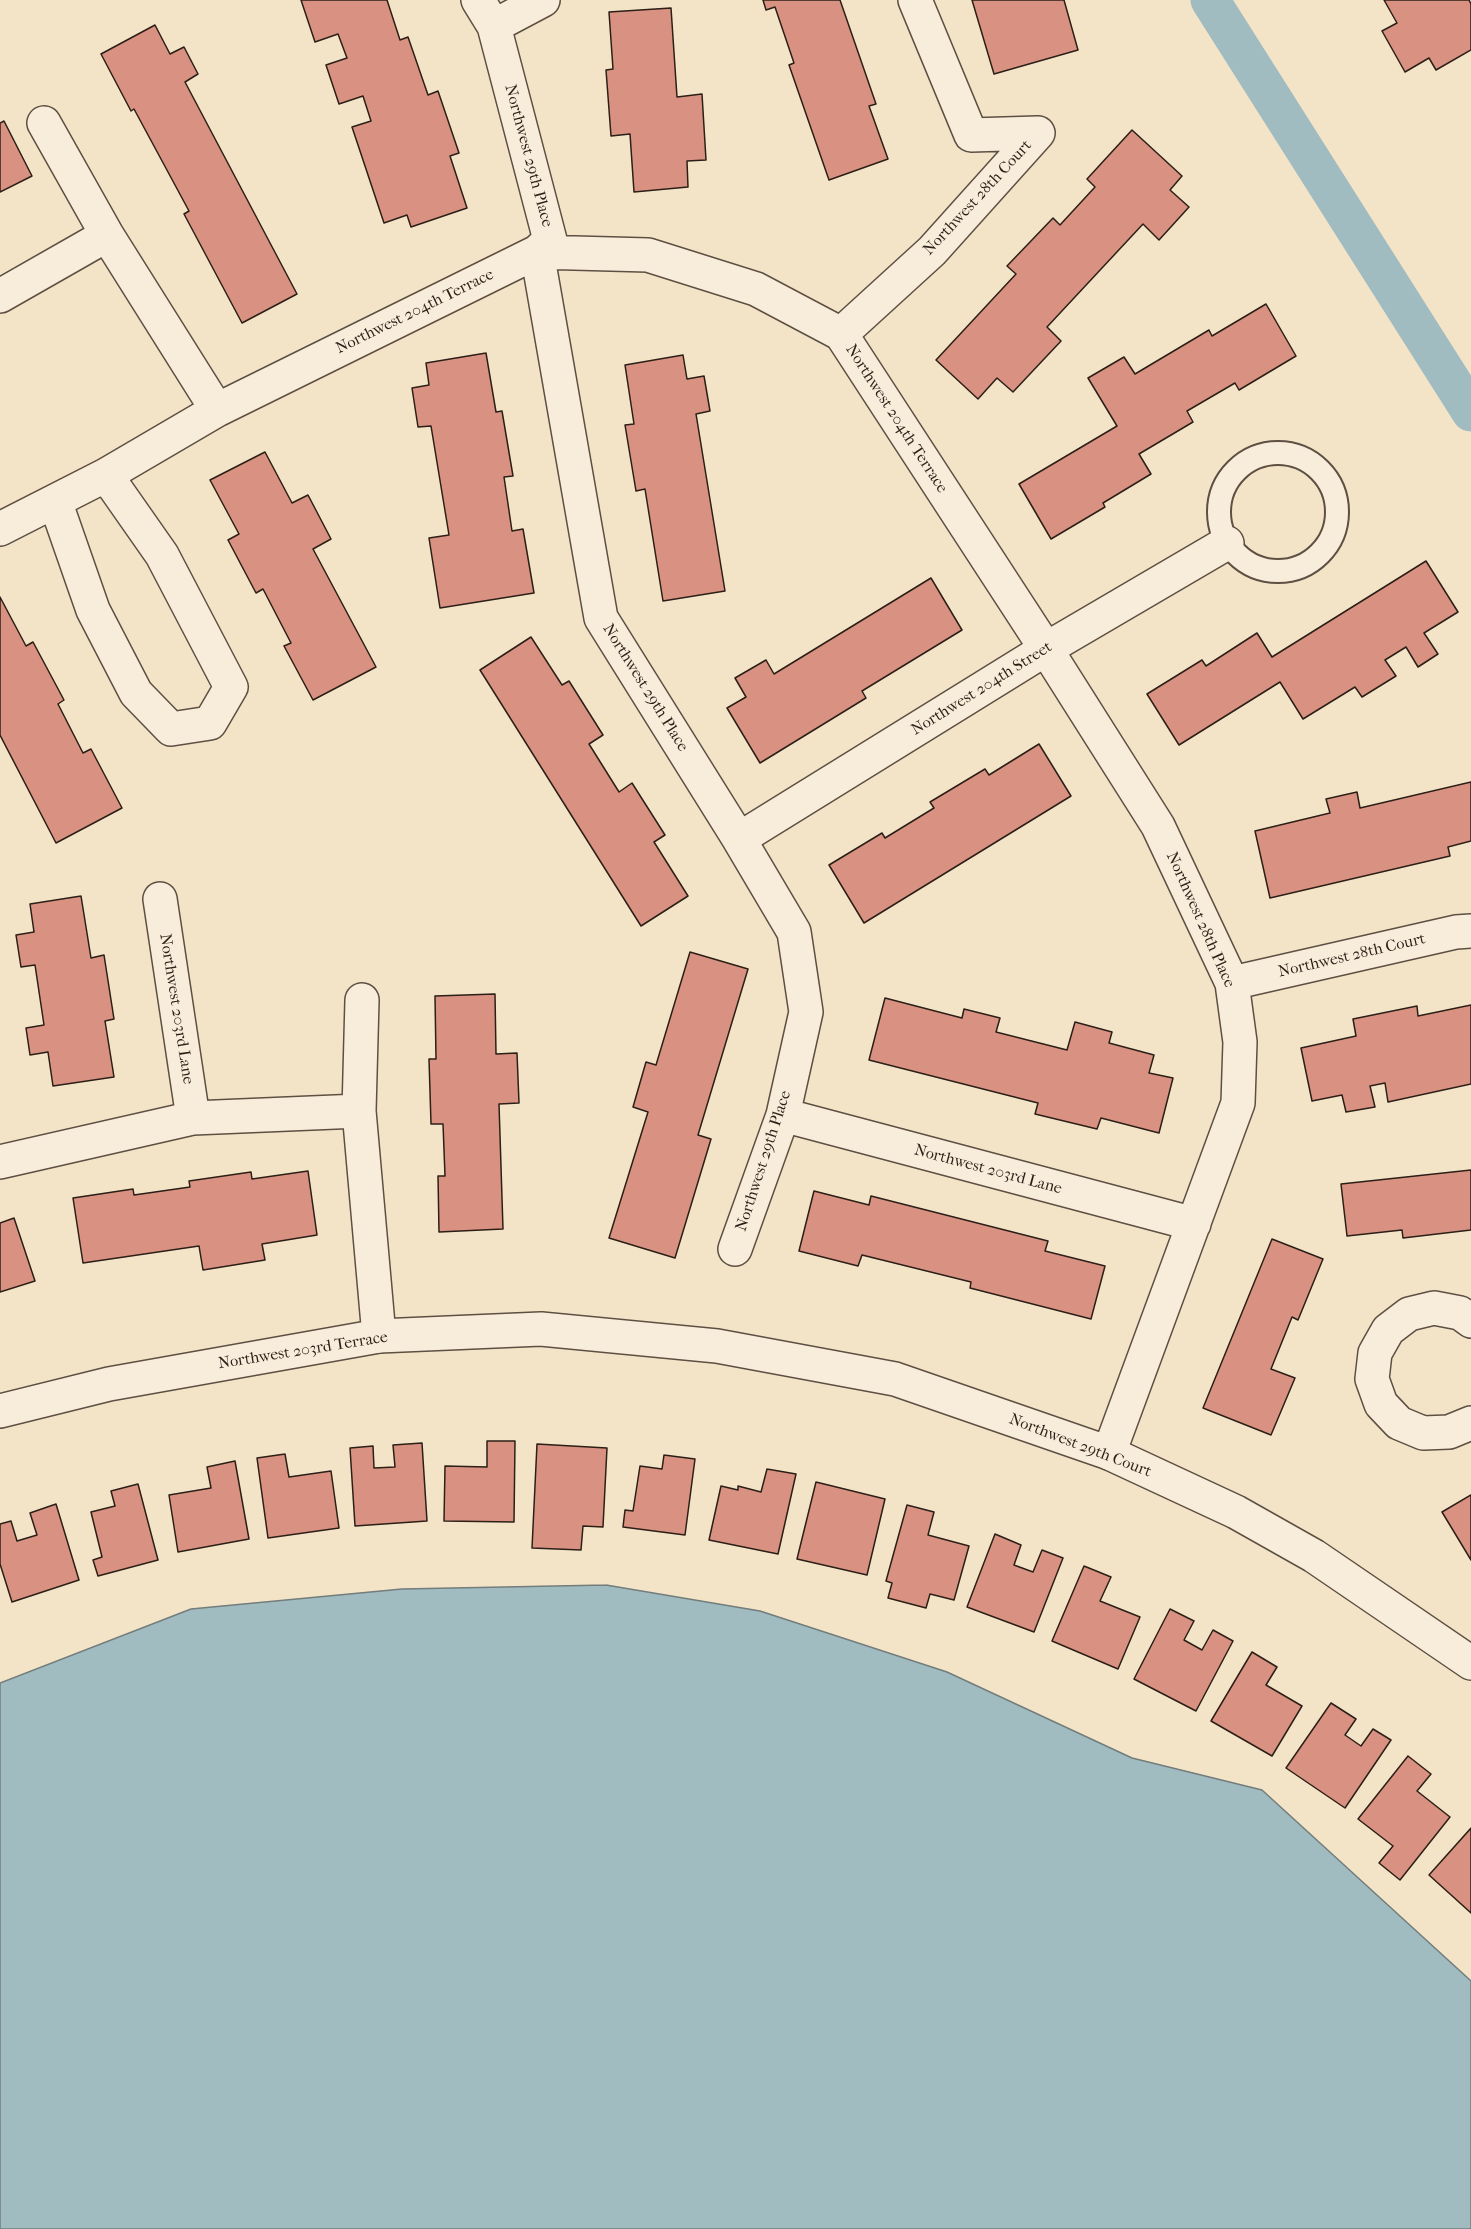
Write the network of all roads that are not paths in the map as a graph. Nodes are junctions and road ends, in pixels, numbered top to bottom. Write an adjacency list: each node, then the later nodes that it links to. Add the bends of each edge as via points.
1 (543, 0): 3 (street)
2 (915, 0): 8 (street, Northwest 28th Court, via 971,135 1038,133 932,251)
3 (486, 13): 6 (street, Northwest 29th Place, via 550,240)
4 (44, 123): 5 (street)
5 (107, 235): 7 (street); 9 (street)
6 (537, 252): 8 (street, Northwest 204th Terrace, via 648,255 756,289); 9 (street, Northwest 204th Terrace); 15 (street, Northwest 29th Place, via 601,618)
7 (0, 296)
8 (841, 334): 14 (street, Northwest 204th Terrace)
9 (217, 410): 10 (street, Northwest 204th Terrace)
10 (106, 476): 11 (street, Northwest 204th Terrace); 11 (street, via 162,555 231,687 210,723 171,729 136,693 93,610)
11 (55, 501): 12 (street, Northwest 204th Terrace)
12 (0, 529)
13 (1227, 543): 13 (lane, via 1219,524 1219,504 1225,485 1237,469 1254,457 1273,452 1293,454 1311,462 1326,476 1335,494 1335,532 1311,562 1274,572 1239,557); 14 (street, Northwest 204th Street)
14 (1046, 649): 15 (street, Northwest 204th Street); 18 (street, Northwest 28th Place, via 1158,826)
15 (739, 838): 21 (street, Northwest 29th Place, via 794,932 806,1012)
16 (160, 899): 22 (street, Northwest 203rd Lane)
17 (1471, 931): 18 (street, Northwest 28th Court)
18 (1232, 983): 24 (street, Northwest 28th Place, via 1240,1042 1238,1103)
19 (362, 1000): 20 (street)
20 (359, 1112): 22 (street); 27 (street)
21 (783, 1115): 24 (street, Northwest 203rd Lane); 25 (street, Northwest 29th Place)
22 (193, 1118): 23 (street)
23 (0, 1162)
24 (1194, 1224): 31 (street, Northwest 28th Place)
25 (735, 1249)
26 (1471, 1321): 30 (street, via 1460,1313 1434,1308 1409,1314 1388,1330 1375,1353 1372,1379 1381,1404 1399,1423 1423,1433 1449,1432)
27 (379, 1336): 28 (street, Northwest 203rd Terrace, via 541,1329); 29 (street, Northwest 203rd Terrace, via 109,1384)
28 (717, 1346): 31 (street, Northwest 29th Court, via 895,1379)
29 (0, 1411)
30 (1471, 1423)
31 (1109, 1453): 32 (street, Northwest 29th Court, via 1236,1512 1314,1556)
32 (1471, 1663)

